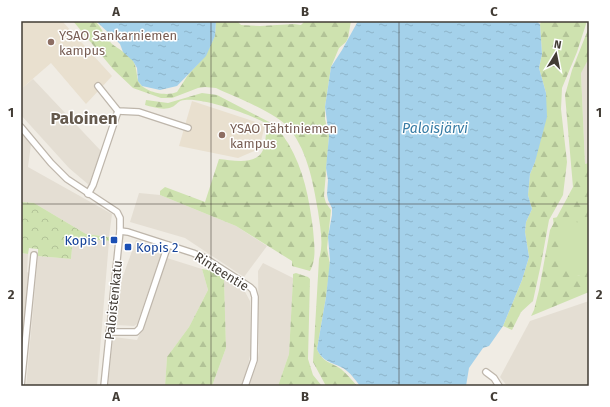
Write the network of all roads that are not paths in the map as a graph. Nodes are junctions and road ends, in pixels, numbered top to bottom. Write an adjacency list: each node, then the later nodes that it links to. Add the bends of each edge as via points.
1 (98, 86): 2 (street)
2 (118, 110): 4 (street, via 139,112); 5 (street)
3 (21, 127): 5 (street, via 51,163)
4 (188, 128)
5 (88, 194): 6 (street, Paloistenkatu, via 114,209 119,215)
6 (120, 231): 7 (street, Rinteentie); 9 (street, Paloistenkatu)
7 (168, 245): 9 (street, via 140,328 136,332); 13 (street, Rinteentie, via 205,258 253,290 254,360)
8 (34, 254): 11 (street)
9 (110, 332): 12 (street, Paloistenkatu)
10 (486, 372): 14 (street)
11 (21, 386)
12 (104, 386)
13 (245, 386)
14 (499, 386)

